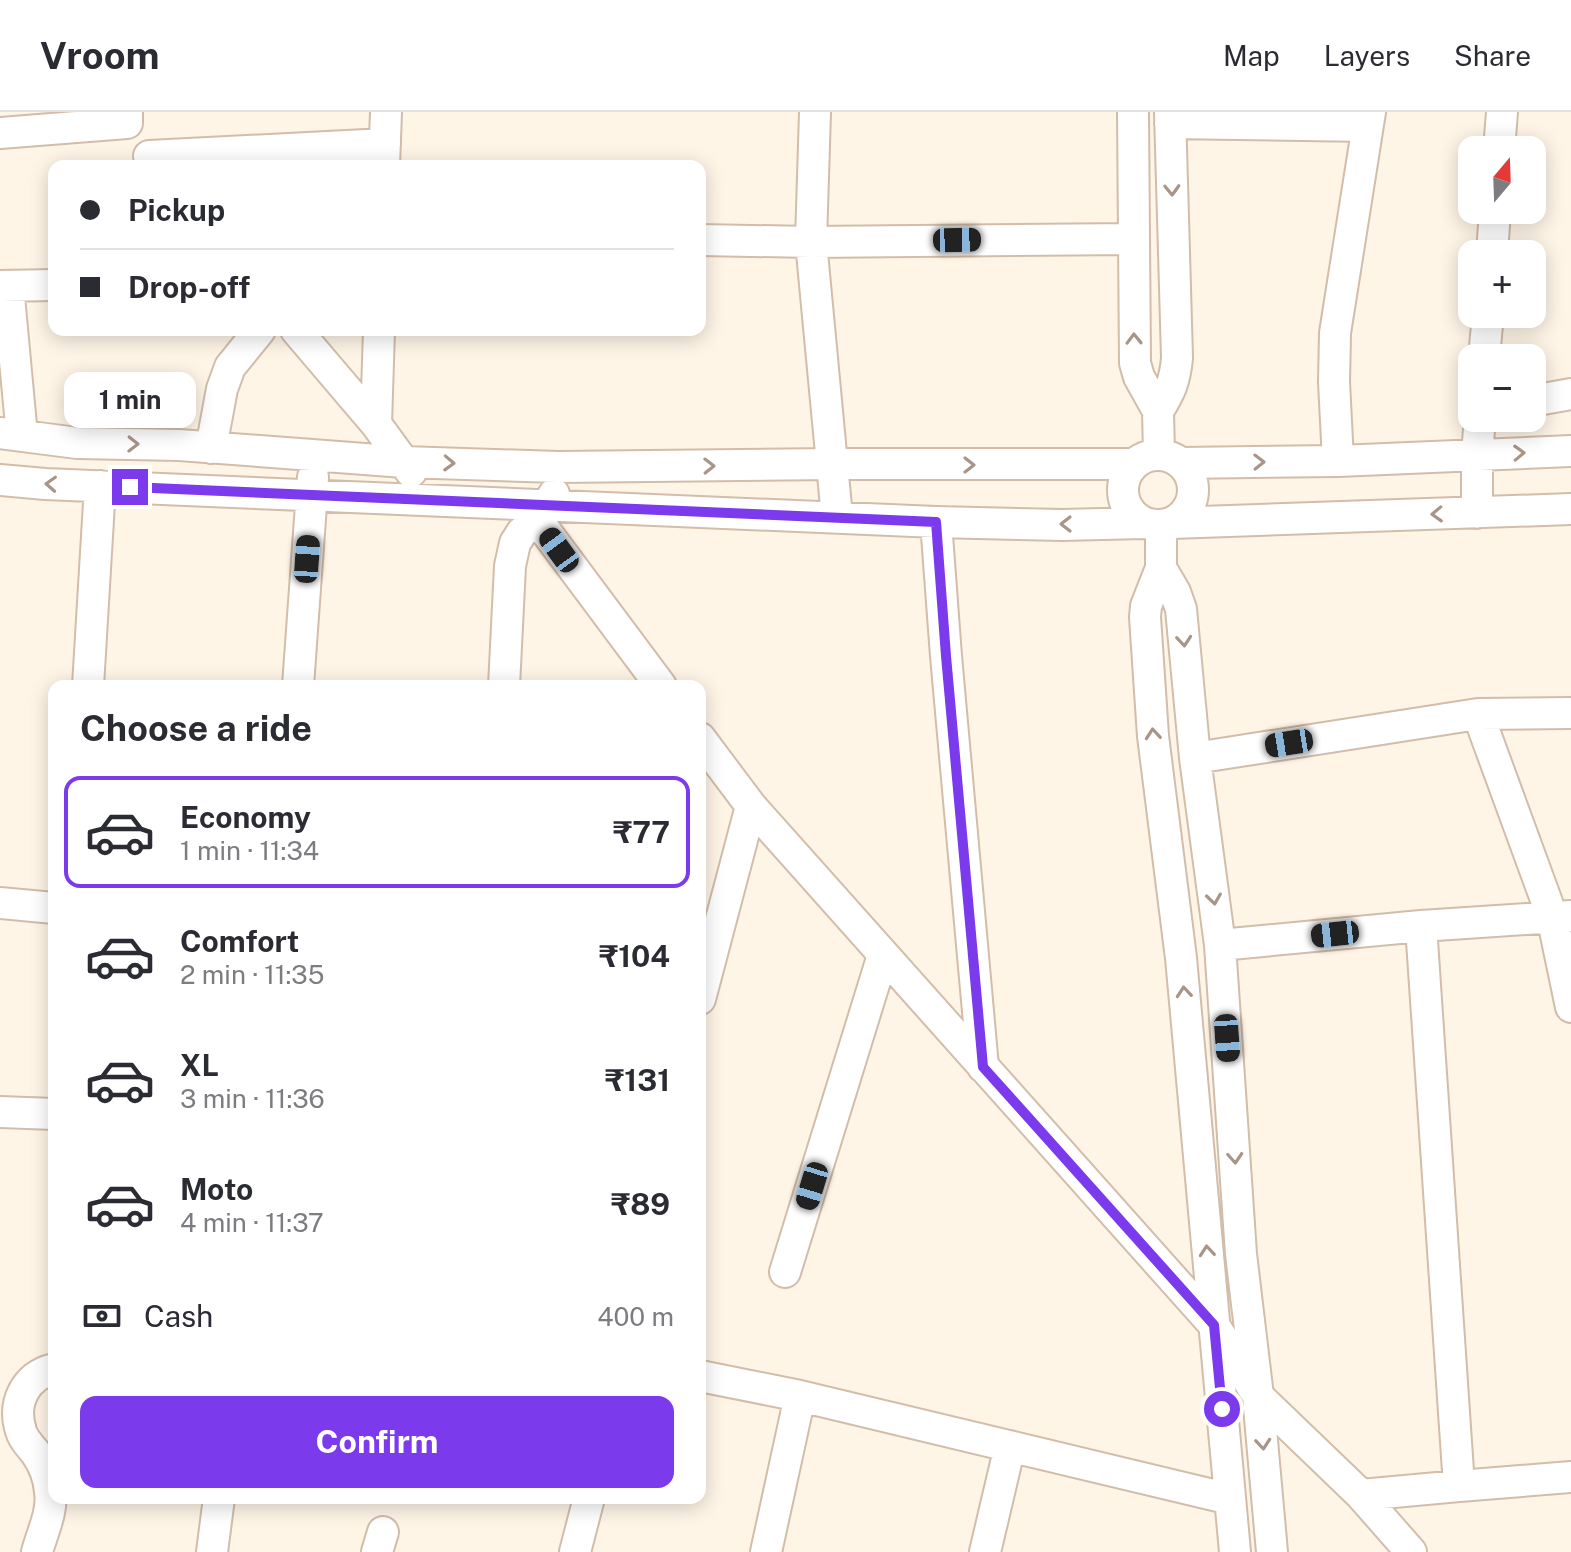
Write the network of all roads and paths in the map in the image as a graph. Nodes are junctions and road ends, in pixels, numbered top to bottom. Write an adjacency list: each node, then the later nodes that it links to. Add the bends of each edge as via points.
1 (386, 112): 10 (street)
2 (815, 112): 15 (street)
3 (1133, 112): 13 (street)
4 (1502, 112): 9 (street)
5 (123, 116): 8 (street); 11 (street)
6 (1170, 118): 7 (street); 23 (street, one-way to 23, via 1177,358 1176,376)
7 (1368, 119): 32 (street, via 1335,333)
8 (0, 133)
9 (1500, 136)
10 (385, 155): 12 (street)
11 (152, 160)
12 (192, 160)
13 (1132, 239): 15 (street); 23 (street, one-way to 13, via 1135,363)
14 (706, 240): 15 (street)
15 (811, 242): 34 (street)
16 (48, 285): 17 (street)
17 (4, 286): 26 (street)
18 (255, 336): 27 (street, via 230,367)
19 (301, 336): 24 (street)
20 (379, 336): 24 (street)
21 (1571, 394): 22 (street)
22 (1546, 398)
23 (1158, 411): 31 (street)
24 (376, 424): 33 (street)
25 (1479, 432): 29 (street)
26 (11, 435): 27 (street, one-way to 27)
27 (211, 448): 30 (street)
28 (1571, 451): 29 (street, one-way to 28)
29 (1477, 454): 32 (street); 42 (street)
30 (314, 456): 33 (street); 38 (street)
31 (1158, 461): 32 (street, one-way to 32); 34 (street, one-way to 31); 45 (street, via 1189,472 1193,483 1190,507 1182,517); 45 (street, via 1127,473 1122,496 1134,517)
32 (1338, 461)
33 (404, 462): 35 (street, one-way to 35); 39 (street)
34 (832, 464): 35 (street, one-way to 34); 43 (street)
35 (568, 467): 41 (street)
36 (0, 480): 37 (street, one-way to 36)
37 (100, 486): 38 (street); 47 (street)
38 (312, 495): 39 (street); 48 (street)
39 (431, 500): 41 (street)
40 (1571, 509): 42 (street)
41 (543, 513): 43 (street); 49 (street, via 522,532 512,555); 50 (street)
42 (1477, 513): 45 (street, one-way to 45)
43 (837, 517): 44 (street)
44 (936, 522): 45 (street, one-way to 44); 64 (street)
45 (1159, 524): 46 (street)
46 (1161, 568): 54 (street, one-way to 54, via 1181,609); 68 (street, one-way to 46, via 1181,958 1153,736 1145,617)
47 (88, 680)
48 (298, 680)
49 (504, 680)
50 (657, 680)
51 (1571, 713): 52 (street)
52 (1478, 714): 54 (street); 58 (street)
53 (706, 746): 55 (street)
54 (1195, 758): 60 (street, one-way to 60)
55 (751, 806): 61 (street); 62 (street)
56 (0, 903): 57 (street)
57 (48, 907)
58 (1562, 916): 59 (street); 63 (street)
59 (1421, 926): 60 (street); 76 (street)
60 (1220, 945): 72 (street, one-way to 72, via 1241,1254)
61 (883, 955): 64 (street); 67 (street)
62 (706, 976)
63 (1571, 1007)
64 (983, 1067): 68 (street)
65 (0, 1112): 66 (street)
66 (48, 1114)
67 (785, 1272)
68 (1214, 1325): 72 (street); 78 (street)
69 (48, 1371): 75 (street, via 34,1376 22,1394 19,1413 21,1433)
70 (706, 1377): 71 (street)
71 (800, 1396): 73 (street); 85 (street)
72 (1258, 1396): 77 (street); 88 (street, one-way to 88)
73 (1010, 1446): 78 (street); 86 (street)
74 (1571, 1477): 76 (street)
75 (48, 1479)
76 (1459, 1486): 77 (street)
77 (1361, 1495): 89 (street)
78 (1230, 1499): 87 (street)
79 (50, 1504): 82 (street)
80 (218, 1504): 83 (street)
81 (587, 1504): 84 (street)
82 (37, 1552)
83 (212, 1552)
84 (575, 1552)
85 (766, 1552)
86 (985, 1552)
87 (1235, 1552)
88 (1272, 1552)
89 (1411, 1552)

